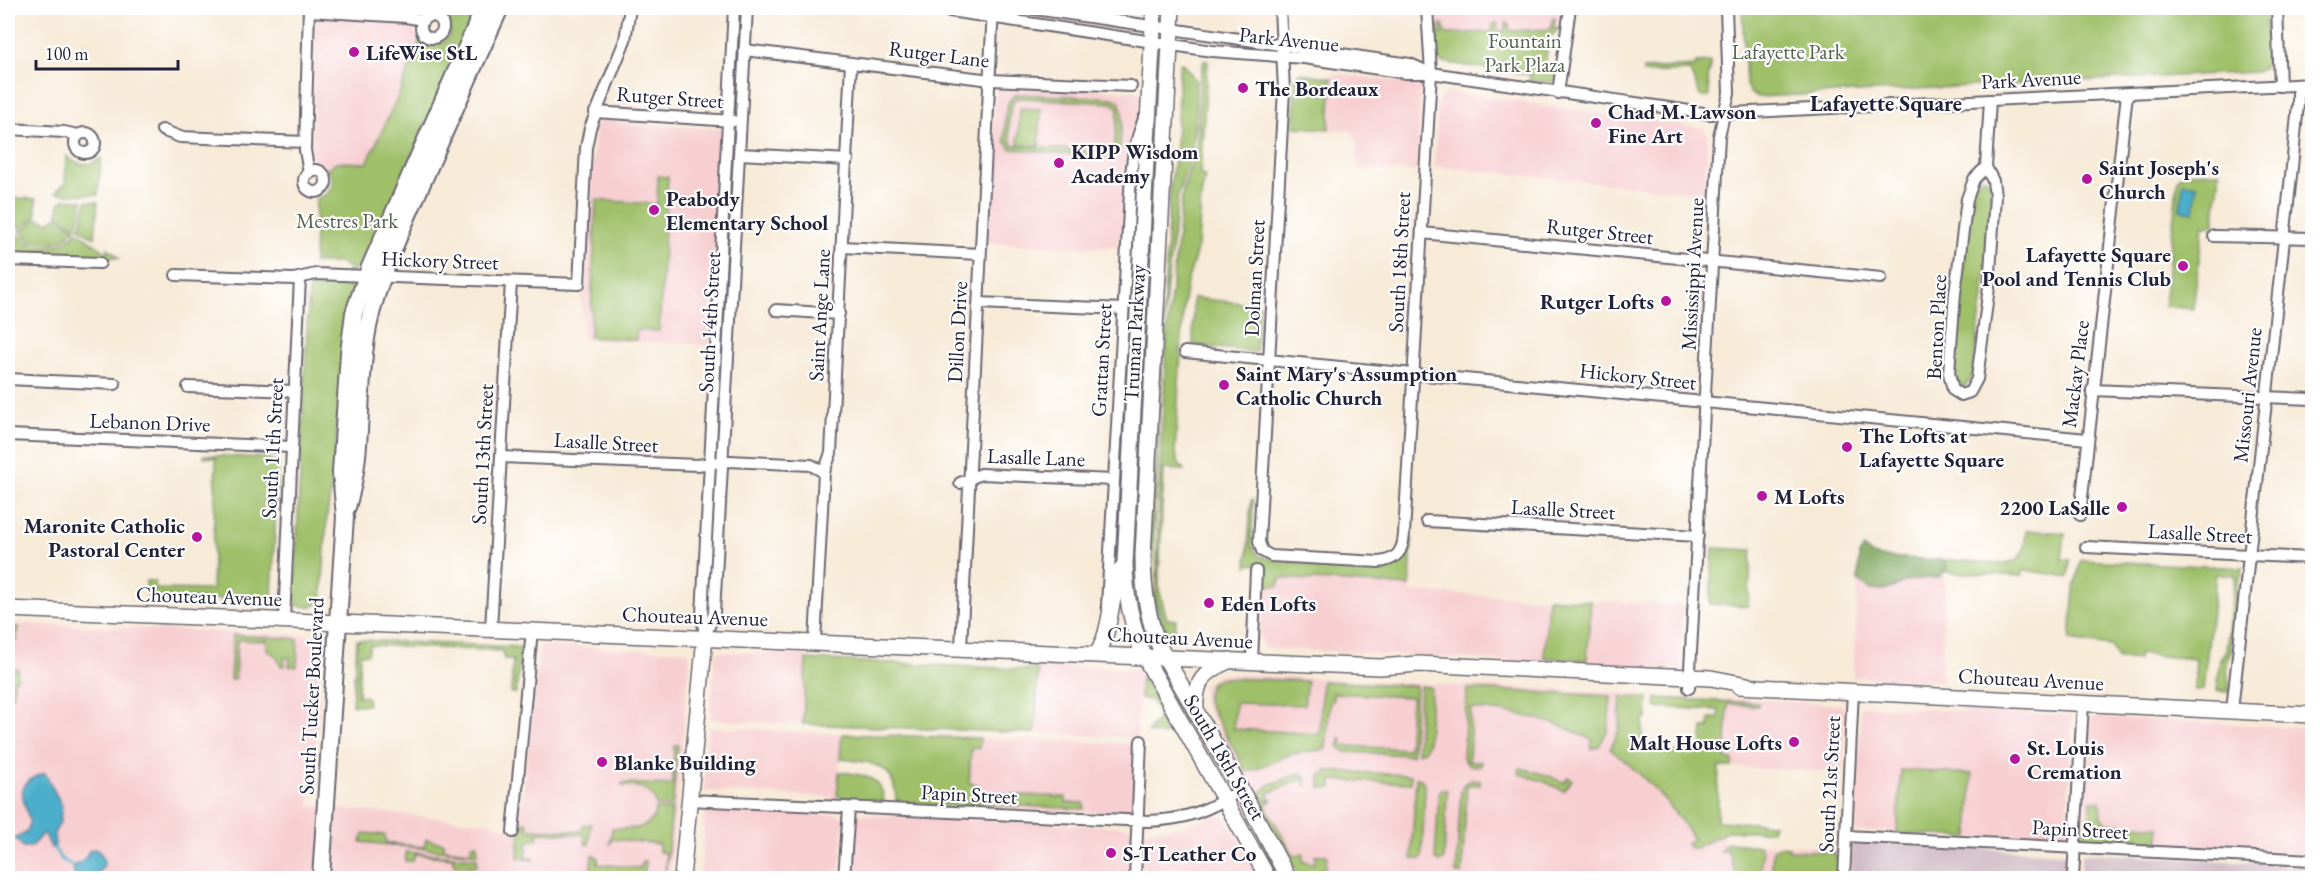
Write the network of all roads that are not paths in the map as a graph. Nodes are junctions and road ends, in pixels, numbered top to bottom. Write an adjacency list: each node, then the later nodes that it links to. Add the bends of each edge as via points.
1 (484, 8): 55 (main road, South Tucker Boulevard)
2 (500, 8): 55 (main road, South Tucker Boulevard)
3 (630, 8): 33 (street, via 625,40)
4 (734, 8): 35 (street, South 14th Street)
5 (747, 8): 20 (street, South 14th Street)
6 (930, 8): 16 (street, Park Avenue)
7 (1028, 8): 18 (street, Park Avenue)
8 (1154, 8): 18 (main road, Truman Parkway)
9 (1172, 8): 19 (main road, Truman Parkway)
10 (1280, 8): 21 (street, Dolman Street)
11 (1427, 8): 23 (street, South 18th Street)
12 (1570, 8): 29 (street)
13 (1726, 8): 34 (street, Mississippi Avenue, via 1730,93)
14 (2277, 8): 28 (street)
15 (309, 9): 17 (street); 40 (street)
16 (993, 13): 18 (street, Park Avenue); 24 (street, Dillon Drive)
17 (423, 20)
18 (1153, 34): 19 (street, Park Avenue); 32 (main road, Truman Parkway)
19 (1171, 37): 21 (street, Park Avenue, via 1212,51); 103 (main road, Truman Parkway, via 1143,555 1147,606)
20 (744, 50): 22 (street, Rutger Lane); 36 (street, South 14th Street)
21 (1282, 51): 23 (street, Park Avenue, via 1406,73); 64 (street, Dolman Street, via 1284,90)
22 (851, 63): 24 (street, Rutger Lane); 42 (street, Saint Ange Lane)
23 (1431, 73): 29 (street, Park Avenue); 45 (street, South 18th Street)
24 (991, 80): 27 (street, Rutger Lane); 50 (street, Dillon Drive)
25 (2313, 84): 26 (street, Park Avenue)
26 (2298, 85): 28 (street, Park Avenue); 47 (street, Missouri Avenue)
27 (1131, 86)
28 (2280, 86): 30 (street, Park Avenue)
29 (1558, 93): 34 (street, Park Avenue, via 1696,113)
30 (2127, 94): 31 (street, Park Avenue); 69 (street, Mackay Place)
31 (1990, 100): 34 (street, Park Avenue); 43 (street, Benton Place)
32 (1149, 103): 60 (street, Grattan Street, via 1134,149); 90 (main road, Truman Parkway)
33 (595, 112): 35 (street, Rutger Street); 58 (street, Hickory Street, via 586,148 579,284)
34 (1725, 113): 52 (street, Mississippi Avenue, via 1719,136)
35 (728, 121): 36 (street, Rutger Street); 79 (street, South 14th Street)
36 (742, 122): 41 (street, South 14th Street)
37 (8, 129): 39 (street)
38 (162, 130): 40 (street, via 180,137)
39 (78, 135)
40 (305, 142): 44 (street)
41 (740, 154): 42 (street); 78 (street, South 14th Street)
42 (848, 160): 49 (street, Saint Ange Lane)
43 (1986, 167): 43 (street, Benton Place, via 1968,192 1960,246 1949,373 1953,390 1961,395 1970,392 1977,380 1988,298 1995,196)
44 (309, 172)
45 (1422, 233): 52 (street, Rutger Street); 65 (street, South 18th Street)
46 (2214, 236): 47 (street)
47 (2283, 238): 48 (street); 71 (street, Missouri Avenue)
48 (2313, 238)
49 (842, 247): 50 (street); 62 (street, Saint Ange Lane)
50 (980, 254): 59 (street, Dillon Drive)
51 (8, 260): 53 (street)
52 (1712, 262): 57 (street, Rutger Street); 73 (street, Mississippi Avenue)
53 (100, 263)
54 (176, 275): 56 (street, Hickory Street)
55 (374, 277): 56 (street, Hickory Street, via 316,274); 58 (street, Hickory Street); 94 (main road, South Tucker Boulevard, via 354,313 349,353 341,472 345,517)
56 (300, 278): 70 (street, South 11th Street)
57 (1881, 278)
58 (512, 282): 77 (street, South 13th Street)
59 (979, 303): 60 (street); 82 (street, Dillon Drive)
60 (1123, 309): 81 (street, Grattan Street)
61 (776, 310): 62 (street)
62 (839, 314): 80 (street, Saint Ange Lane, via 831,453)
63 (1185, 352): 64 (street, Hickory Street)
64 (1269, 360): 65 (street, Hickory Street); 87 (street, Dolman Street, via 1258,537 1262,550 1271,556 1379,562)
65 (1414, 374): 73 (street, Hickory Street); 87 (street, South 18th Street, via 1404,534)
66 (8, 379): 67 (street)
67 (115, 384)
68 (188, 387): 70 (street)
69 (2092, 390): 71 (street); 75 (street, Mackay Place)
70 (294, 391): 76 (street, South 11th Street)
71 (2266, 396): 72 (street); 88 (street, Missouri Avenue)
72 (2313, 399)
73 (1705, 402): 75 (street, Hickory Street); 85 (street, Mississippi Avenue)
74 (8, 435): 76 (street, Lebanon Drive)
75 (2087, 439): 83 (street, Mackay Place)
76 (291, 447): 93 (street, South 11th Street)
77 (501, 457): 79 (street, Lasalle Street); 96 (street, South 13th Street)
78 (722, 462): 79 (street); 80 (street, via 810,465); 98 (street, South 14th Street, via 714,613)
79 (708, 464): 98 (street, South 14th Street, via 702,615)
80 (824, 472): 99 (street, Saint Ange Lane)
81 (1113, 480): 82 (street, Lasalle Lane, via 981,474); 95 (street, Grattan Street, via 1106,590)
82 (964, 481): 100 (street, Dillon Drive)
83 (2080, 515)
84 (1427, 521): 85 (street, Lasalle Street)
85 (1698, 536): 106 (street, Mississippi Avenue)
86 (2086, 547): 88 (street, Lasalle Street)
87 (1399, 554)
88 (2249, 555): 89 (street, Lasalle Street); 109 (street, Missouri Avenue)
89 (2313, 558)
90 (1125, 563): 95 (main road, via 1117,579); 102 (main road, Truman Parkway, via 1130,613)
91 (1256, 571): 105 (street)
92 (8, 609): 93 (main road, Chouteau Avenue)
93 (284, 620): 94 (main road, Chouteau Avenue)
94 (338, 622): 96 (main road, Chouteau Avenue); 122 (main road, South Tucker Boulevard)
95 (1108, 622): 101 (main road)
96 (492, 628): 97 (main road, Chouteau Avenue)
97 (532, 630): 98 (main road, Chouteau Avenue); 118 (street)
98 (705, 637): 99 (main road, Chouteau Avenue); 114 (main road, South 14th Street)
99 (815, 642): 100 (main road, Chouteau Avenue)
100 (961, 648): 101 (main road, Chouteau Avenue)
101 (1096, 654): 102 (main road, Chouteau Avenue)
102 (1144, 656): 103 (main road, Chouteau Avenue); 115 (main road, South 18th Street)
103 (1164, 657): 104 (main road, Chouteau Avenue); 110 (main road, South 18th Street)
104 (1230, 660): 105 (main road, Chouteau Avenue); 110 (main road, via 1200,680)
105 (1252, 661): 106 (main road, Chouteau Avenue, via 1380,667 1404,673)
106 (1690, 682): 107 (main road, Chouteau Avenue, via 1720,688)
107 (1853, 691): 108 (main road, Chouteau Avenue); 119 (street, South 21st Street)
108 (2083, 703): 109 (main road, Chouteau Avenue); 120 (street)
109 (2232, 710): 111 (main road, Chouteau Avenue)
110 (1196, 712): 113 (main road, South 18th Street)
111 (2313, 714)
112 (1141, 741): 117 (street)
113 (1241, 790): 115 (street, Papin Street); 127 (main road, South 18th Street)
114 (689, 800): 116 (street, Papin Street); 123 (main road, South 14th Street)
115 (1225, 800): 117 (street, Papin Street, via 1181,818); 126 (main road, South 18th Street)
116 (849, 808): 117 (street, Papin Street); 124 (street)
117 (1137, 821): 125 (street)
118 (513, 832)
119 (1846, 836): 120 (street, Papin Street); 128 (street, South 21st Street)
120 (2075, 848): 121 (street, Papin Street); 129 (street)
121 (2313, 860)
122 (321, 879)
123 (682, 879)
124 (844, 879)
125 (1135, 879)
126 (1269, 879)
127 (1288, 879)
128 (1844, 879)
129 (2073, 879)

